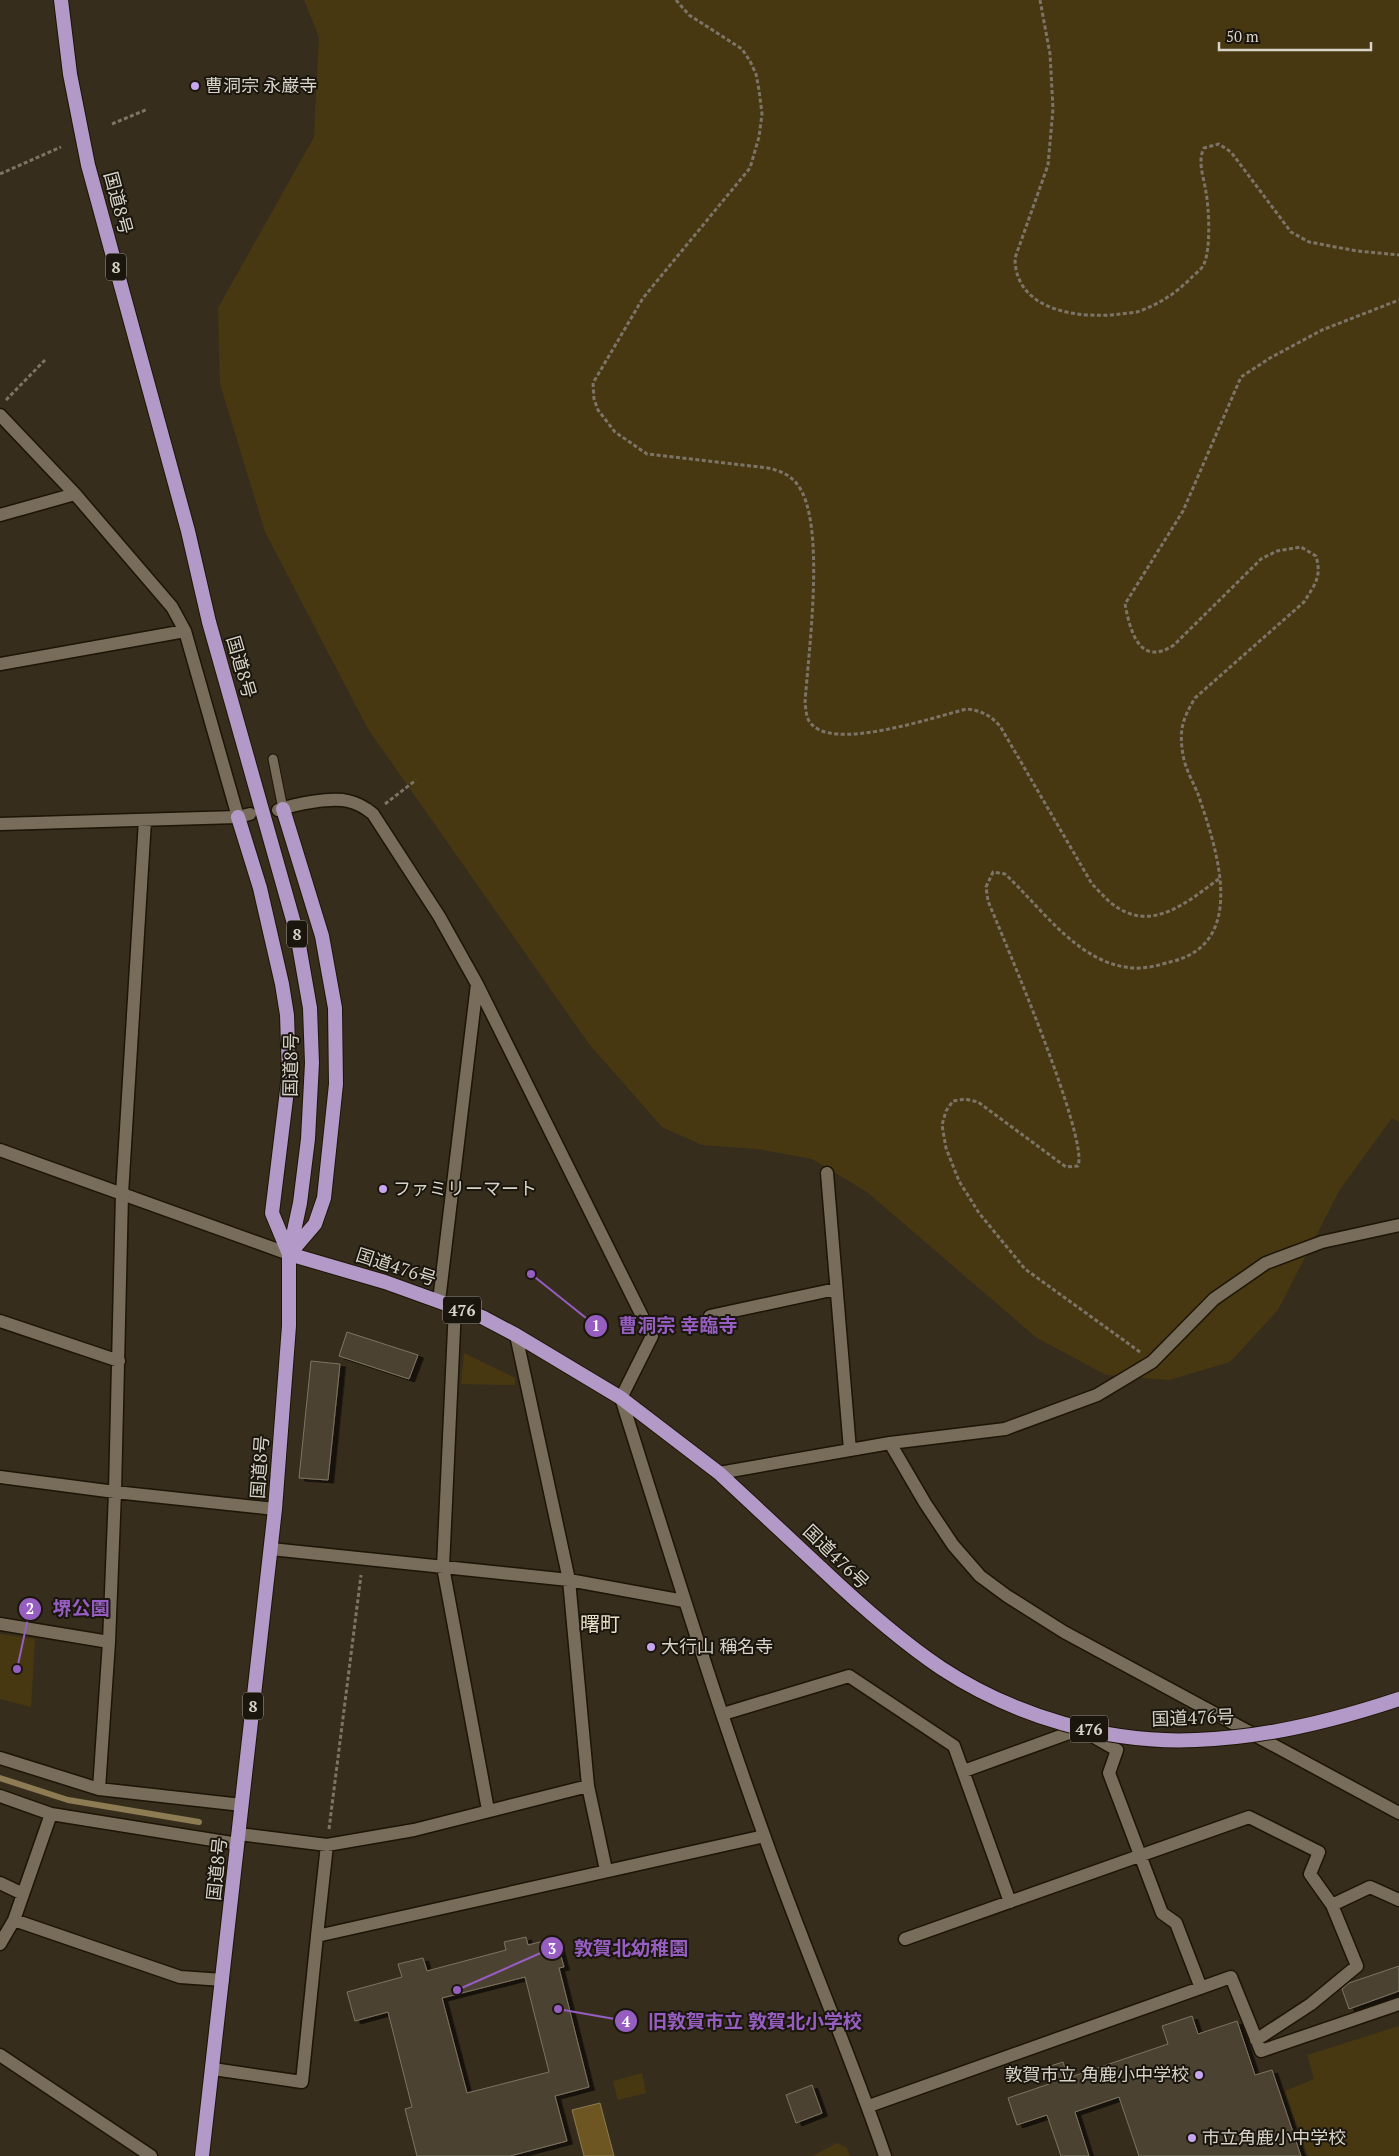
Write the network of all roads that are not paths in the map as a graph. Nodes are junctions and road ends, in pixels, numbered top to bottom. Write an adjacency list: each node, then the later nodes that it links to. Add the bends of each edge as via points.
1 (61, 0): 17 (highway, 国道8号 / 8, via 70,74 88,165 297,934 310,1008 312,1063 308,1139 300,1203)
2 (0, 416): 3 (street)
3 (75, 494): 4 (street); 5 (street, via 172,607)
4 (0, 516)
5 (185, 631): 6 (street); 9 (street)
6 (0, 664)
7 (273, 759): 8 (lane)
8 (280, 809): 12 (street, via 341,800 350,801 373,814 440,916); 17 (highway, via 322,936 335,1008 336,1084 324,1198 315,1224)
9 (244, 816): 10 (street); 17 (highway, via 287,1015 289,1074 272,1213)
10 (145, 820): 11 (street); 15 (street)
11 (0, 824)
12 (477, 984): 19 (street); 25 (street, via 652,1336)
13 (0, 1150): 15 (street)
14 (826, 1173): 18 (street)
15 (122, 1194): 17 (street); 24 (street)
16 (1399, 1225): 26 (street, via 1322,1242 1266,1263 1214,1299 1152,1362 1097,1395 1004,1429)
17 (289, 1254): 19 (highway, 国道476号 / 476); 31 (highway, 国道8号 / 8, via 289,1326)
18 (836, 1289): 21 (street); 27 (street)
19 (439, 1301): 20 (highway, 国道476号 / 476)
20 (455, 1307): 23 (highway, 国道476号 / 476); 33 (street)
21 (710, 1316)
22 (0, 1321): 24 (street)
23 (516, 1335): 25 (highway, 国道476号 / 476); 34 (street)
24 (119, 1361): 30 (street)
25 (621, 1398): 28 (highway, 国道476号 / 476); 35 (street)
26 (890, 1444): 27 (street); 47 (street, via 953,1545 980,1576 1006,1596 1064,1632)
27 (850, 1450): 28 (street)
28 (719, 1473): 38 (highway, 国道476号 / 476, bridge, via 862,1607 903,1641 964,1682 1022,1710 1108,1733 1154,1740 1196,1740 1283,1730)
29 (0, 1476): 30 (street)
30 (115, 1492): 31 (street); 37 (street)
31 (275, 1509): 32 (highway, 国道8号 / 8)
32 (271, 1549): 33 (street); 45 (highway, 国道8号 / 8)
33 (443, 1567): 34 (street); 46 (street)
34 (570, 1580): 35 (street); 42 (street)
35 (684, 1601): 39 (street)
36 (0, 1624): 37 (street)
37 (109, 1642): 43 (street)
38 (1399, 1699)
39 (723, 1714): 41 (street, via 849,1676 954,1746); 49 (street)
40 (0, 1758): 43 (street)
41 (964, 1771): 52 (street, via 1080,1729 1117,1750 1109,1774); 57 (street)
42 (588, 1786): 46 (street); 53 (street)
43 (99, 1789): 45 (street)
44 (0, 1796): 48 (street)
45 (242, 1805): 50 (highway, 国道8号 / 8)
46 (488, 1810): 51 (street, via 414,1830)
47 (1399, 1813)
48 (51, 1814): 50 (street); 55 (street)
49 (764, 1836): 53 (street); 69 (street)
50 (239, 1839): 51 (street); 63 (highway, 国道8号 / 8)
51 (328, 1844): 60 (street)
52 (1140, 1855): 57 (street); 58 (street, via 1249,1817 1319,1852 1310,1874); 64 (street, via 1162,1913 1176,1923)
53 (606, 1870): 60 (street)
54 (0, 1883): 55 (street)
55 (23, 1894): 59 (street)
56 (1399, 1900): 58 (street, via 1370,1887)
57 (1010, 1902): 61 (street)
58 (1332, 1905): 66 (street, via 1357,1966 1311,2004)
59 (14, 1920): 62 (street); 63 (street, via 180,1977)
60 (317, 1936): 68 (street, via 302,2082)
61 (905, 1939)
62 (0, 1944)
63 (223, 1980): 68 (highway, 国道8号 / 8)
64 (1201, 1988): 66 (street, via 1232,1978); 69 (street)
65 (1399, 2004): 66 (street, via 1261,2051)
66 (1256, 2040)
67 (0, 2055): 70 (street)
68 (213, 2069): 71 (highway, 国道8号 / 8)
69 (869, 2106): 72 (street)
70 (151, 2156)
71 (202, 2156)
72 (885, 2156)

